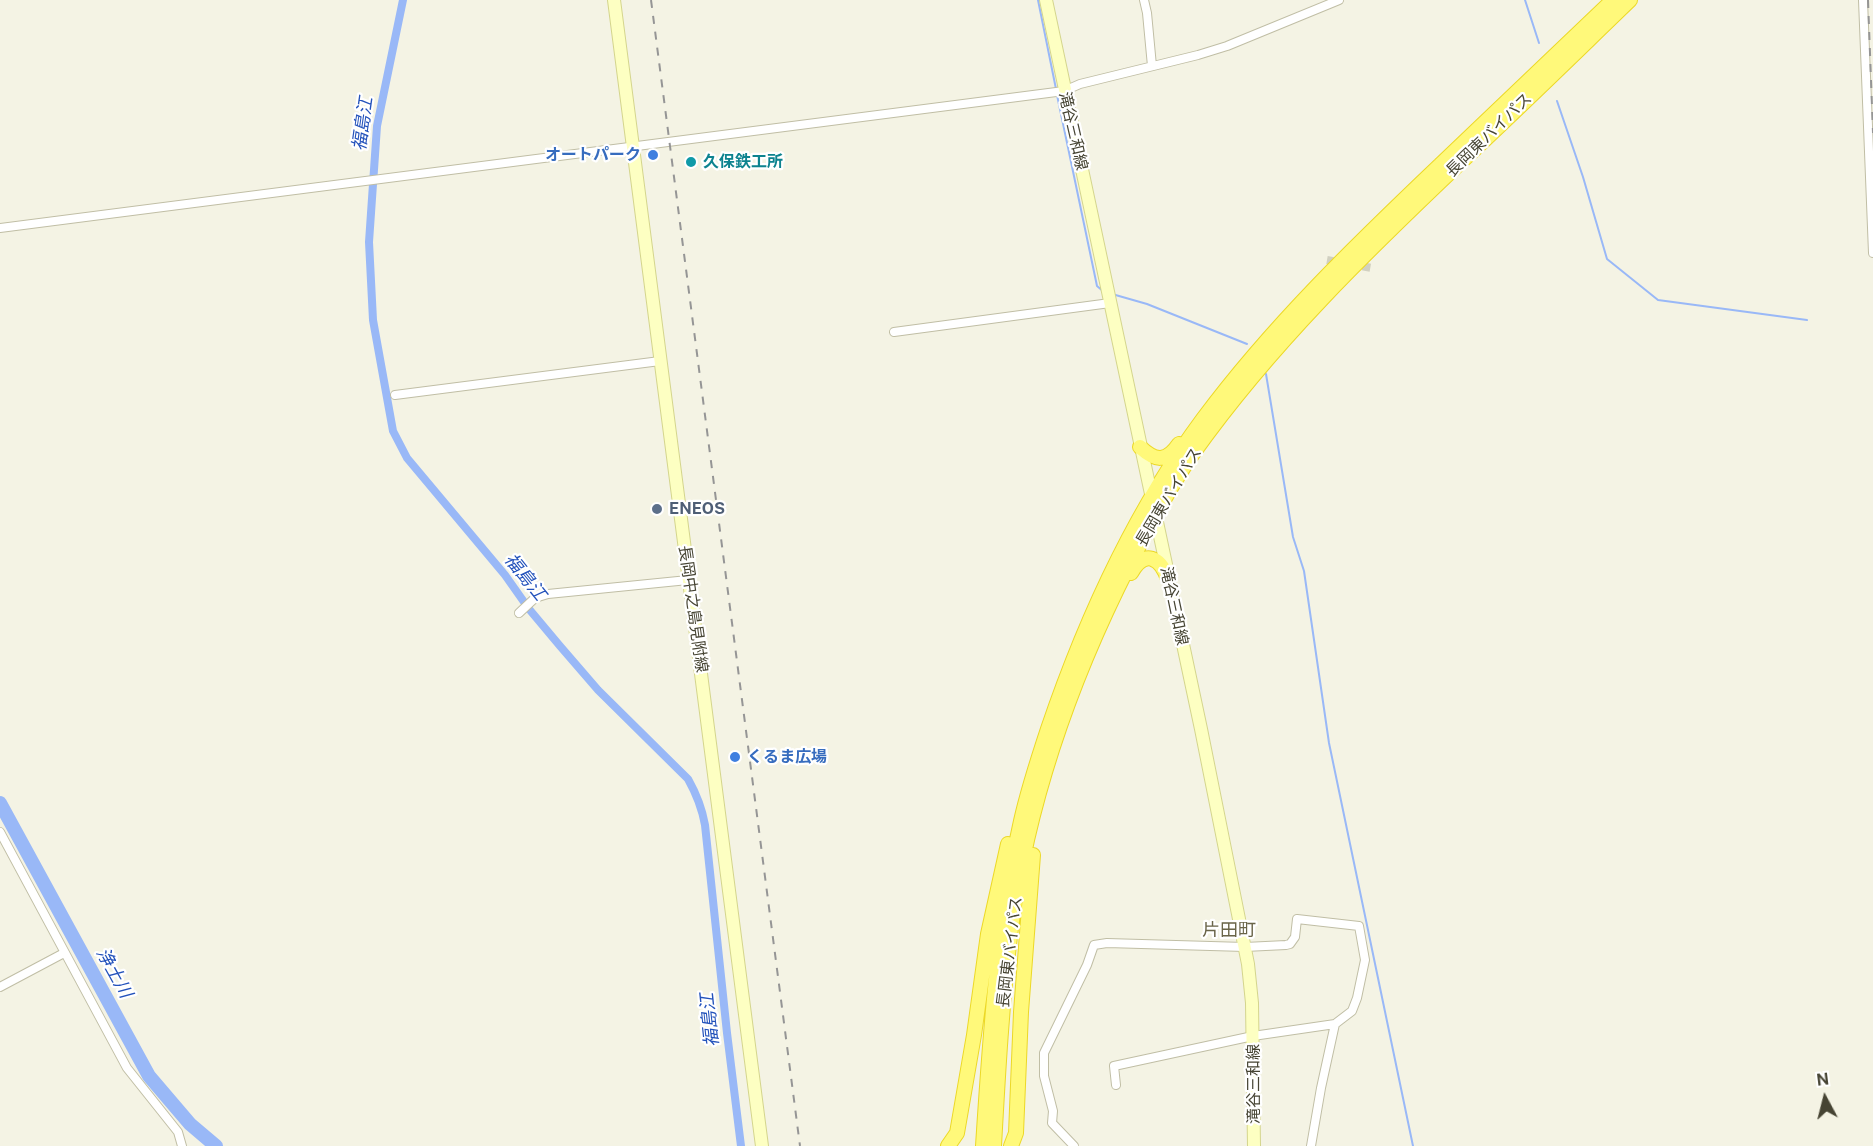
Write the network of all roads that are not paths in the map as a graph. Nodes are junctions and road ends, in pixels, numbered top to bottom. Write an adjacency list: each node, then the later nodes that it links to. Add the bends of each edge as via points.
1 (614, 0): 10 (main road, 長岡中之島見附線)
2 (1046, 0): 9 (main road, 滝谷三和線)
3 (1144, 0): 8 (street)
4 (1613, 0): 13 (highway, 長岡東バイパス)
5 (1630, 0): 20 (highway, 長岡東バイパス, via 1395,224 1291,331 1203,440)
6 (1863, 0): 12 (street)
7 (1335, 1): 8 (street, via 1227,46)
8 (1152, 66): 9 (street)
9 (1064, 91): 10 (street); 14 (main road, 滝谷三和線)
10 (632, 147): 11 (street); 16 (main road, 長岡中之島見附線)
11 (0, 228)
12 (1873, 253)
13 (1334, 268): 18 (highway, via 1287,312 1233,373 1171,454 1156,458); 19 (highway, 長岡東バイパス, via 1228,386)
14 (1110, 303): 15 (street); 18 (main road, 滝谷三和線)
15 (894, 332)
16 (660, 361): 17 (street); 22 (main road, 長岡中之島見附線)
17 (395, 395)
18 (1140, 447): 19 (main road, 滝谷三和線)
19 (1151, 499): 20 (main road, 滝谷三和線); 26 (highway, 長岡東バイパス, via 1082,635 1020,805)
20 (1155, 517): 21 (main road, 滝谷三和線); 24 (highway, 長岡東バイパス, via 1079,671)
21 (1168, 579): 24 (highway, via 1162,564 1154,559 1142,561 1133,570 1113,607); 27 (main road, 滝谷三和線)
22 (688, 580): 23 (street, via 548,594); 37 (main road, 長岡中之島見附線)
23 (520, 611)
24 (1047, 765): 26 (highway, 長岡東バイパス)
25 (1, 836): 28 (street)
26 (1017, 867): 33 (highway, via 1023,973); 34 (highway, via 988,934); 35 (highway, 長岡東バイパス)
27 (1245, 947): 30 (street, via 1290,944 1297,919 1359,926 1365,960 1357,998 1352,1011); 31 (main road, 滝谷三和線); 40 (street, via 1094,945 1044,1053 1052,1123)
28 (64, 953): 29 (street); 36 (street, via 127,1068 178,1132)
29 (0, 987)
30 (1335, 1024): 31 (street); 42 (street)
31 (1253, 1036): 32 (street, via 1114,1066); 41 (main road, 滝谷三和線)
32 (1116, 1086)
33 (1013, 1139): 39 (highway)
34 (959, 1140): 38 (highway)
35 (989, 1141)
36 (182, 1146)
37 (762, 1146)
38 (948, 1146)
39 (1023, 1146)
40 (1074, 1146)
41 (1254, 1146)
42 (1311, 1146)

